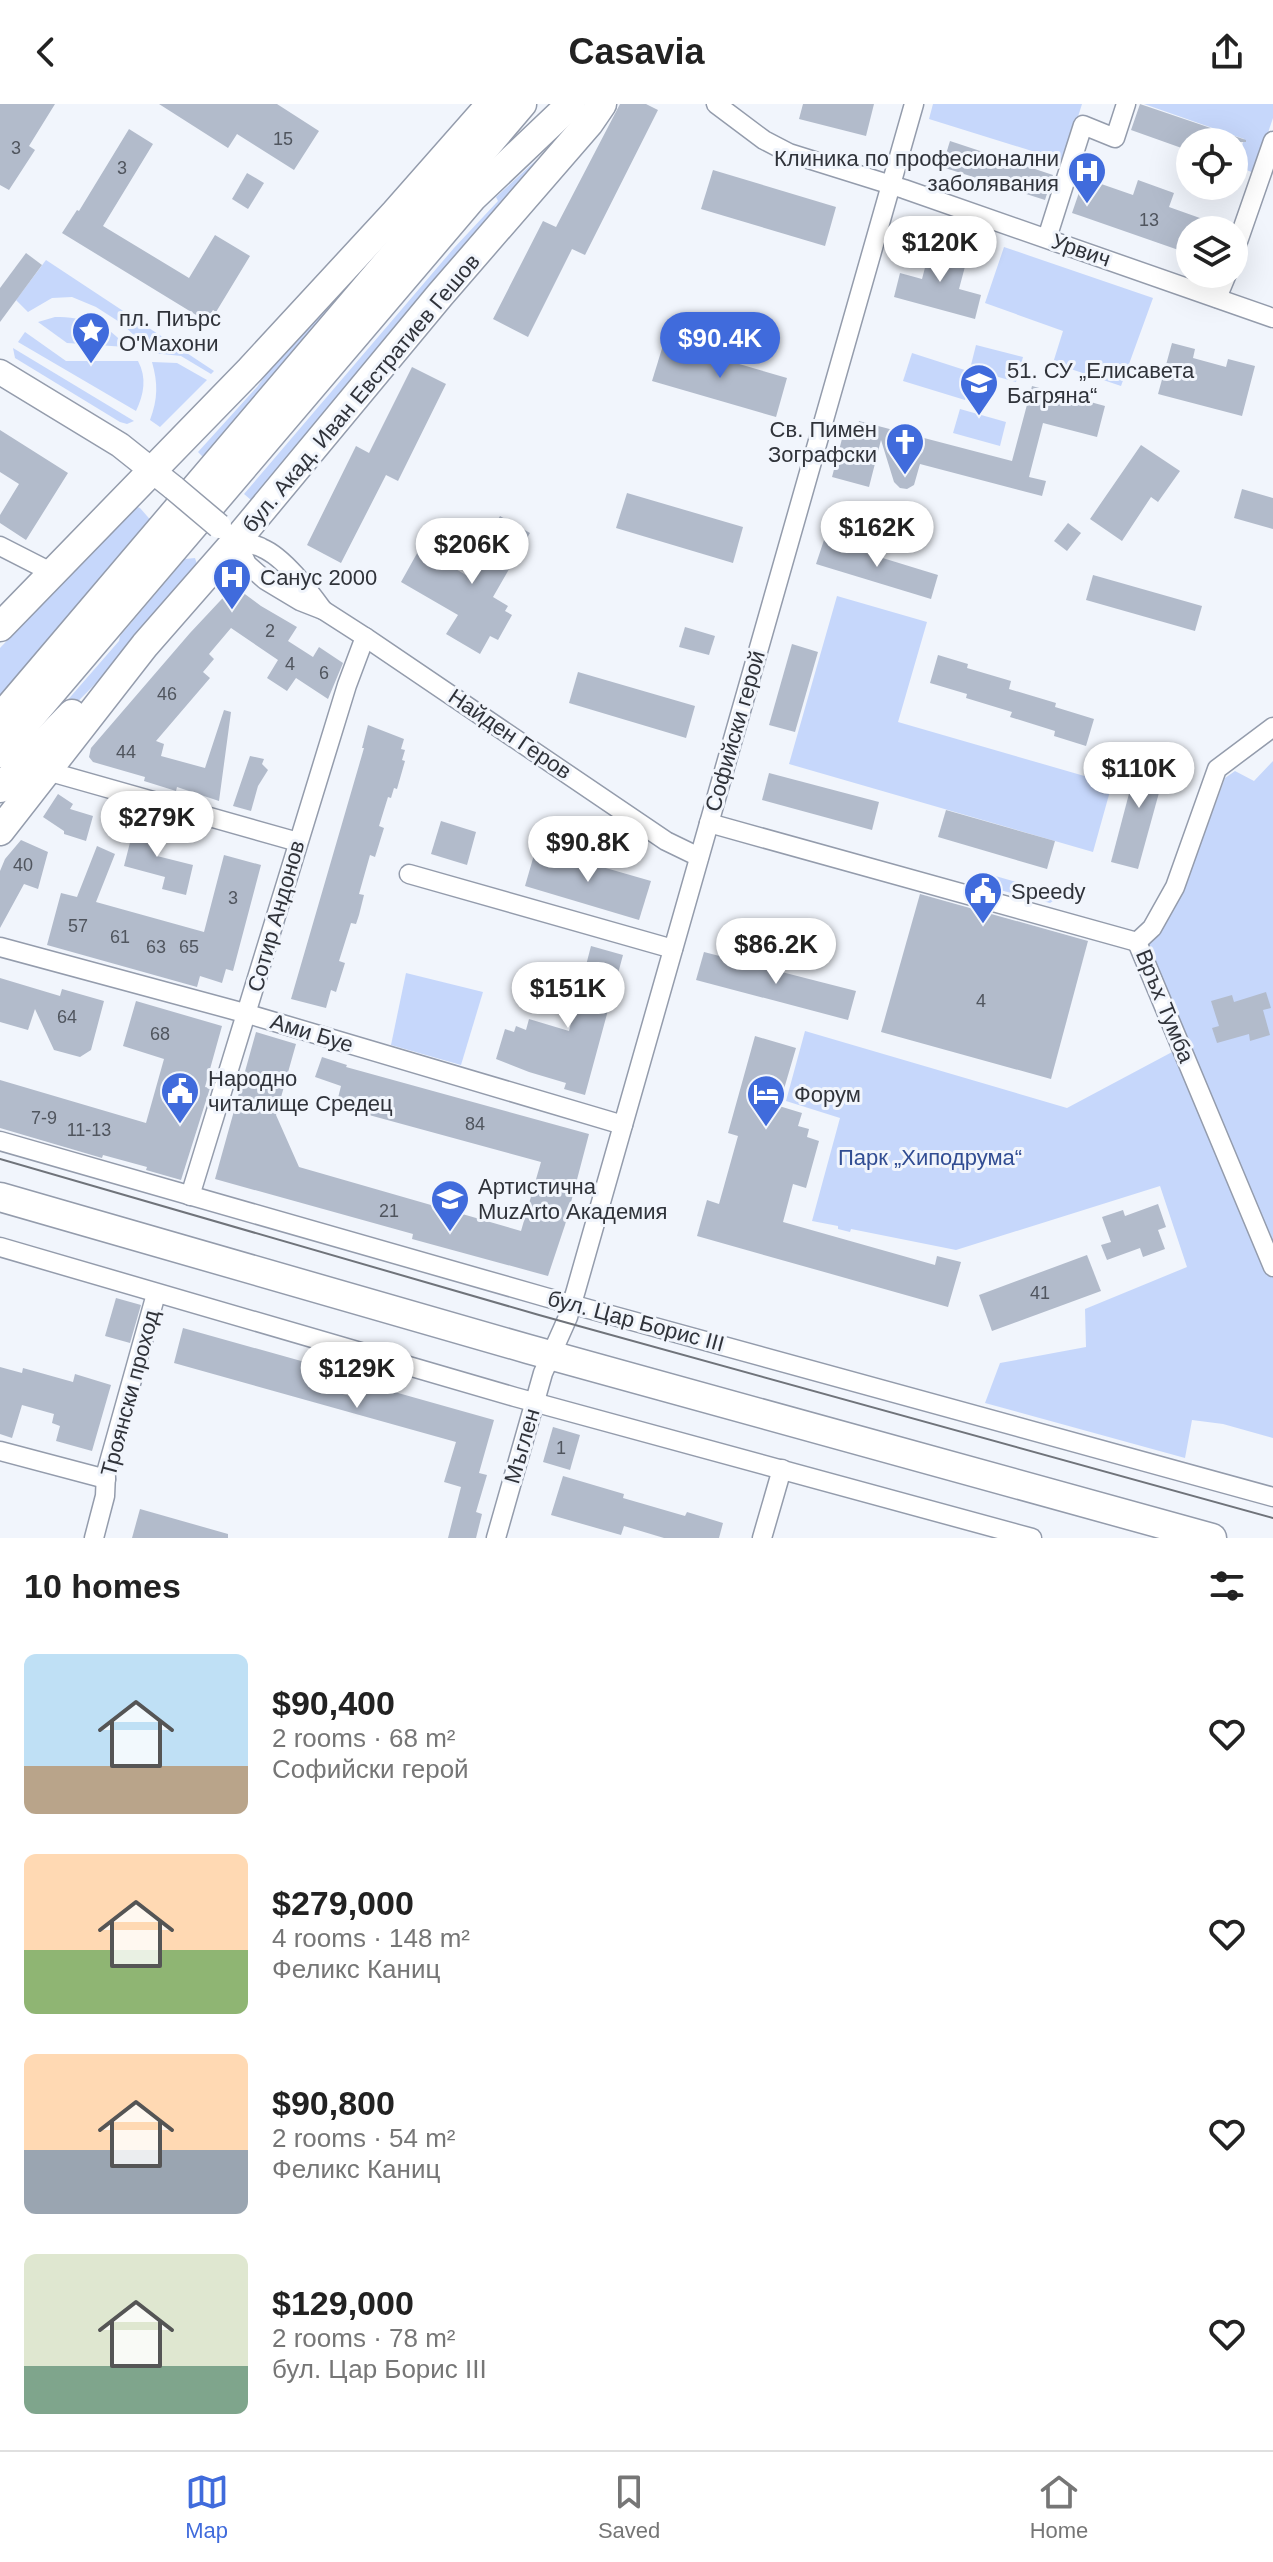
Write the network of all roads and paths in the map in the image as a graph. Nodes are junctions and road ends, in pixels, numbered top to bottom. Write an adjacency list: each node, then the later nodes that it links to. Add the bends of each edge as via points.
1 (491, 104): 16 (main road)
2 (522, 104): 23 (main road)
3 (571, 104): 25 (main road, бул. Акад. Иван Евстратиев Гешов, via 473,197)
4 (602, 104): 17 (main road, бул. Акад. Иван Евстратиев Гешов)
5 (716, 104): 9 (street, Урвич, via 789,153)
6 (914, 104): 9 (street, Софийски герой)
7 (1126, 104): 11 (street, via 1115,138 1083,125)
8 (1273, 141): 10 (street)
9 (891, 185): 11 (street, Урвич); 28 (street, Софийски герой)
10 (1247, 216)
11 (1047, 238): 13 (street, Урвич)
12 (1221, 288): 13 (street)
13 (1217, 298): 14 (street, Урвич)
14 (1273, 318)
15 (0, 372): 16 (main road, via 120,445)
16 (163, 479): 17 (main road, bridge); 19 (main road)
17 (228, 534): 21 (street, Найден Геров, via 272,554 323,610); 22 (main road, бул. Акад. Иван Евстратиев Гешов)
18 (0, 546): 19 (street)
19 (51, 572): 20 (main road)
20 (0, 627)
21 (365, 637): 30 (street, Сотир Андонов); 31 (street, Найден Геров, via 666,841)
22 (145, 645): 26 (main road, бул. Акад. Иван Евстратиев Гешов); 27 (main road)
23 (0, 718)
24 (1273, 727): 33 (street, Връх Тумба, via 1217,769 1175,887 1152,928)
25 (0, 753)
26 (47, 771): 29 (main road, бул. Акад. Иван Евстратиев Гешов); 30 (street)
27 (0, 788)
28 (709, 823): 31 (street, Софийски герой); 33 (street)
29 (0, 831)
30 (298, 842): 36 (street, Сотир Андонов)
31 (699, 857): 35 (street, Софийски герой)
32 (409, 874): 35 (street)
33 (1137, 942): 42 (street, Връх Тумба)
34 (0, 947): 36 (street, Ами Буе)
35 (673, 949): 37 (street, Софийски герой)
36 (248, 1014): 37 (street, Ами Буе); 39 (street, Сотир Андонов)
37 (623, 1125): 44 (street, Софийски герой)
38 (0, 1141): 39 (street, бул. Цар Борис III)
39 (190, 1196): 44 (street, бул. Цар Борис III)
40 (0, 1197): 45 (main road)
41 (0, 1247): 43 (street)
42 (1273, 1267)
43 (156, 1294): 46 (street); 49 (street, Троянски проход)
44 (572, 1304): 45 (street, Софийски герой); 50 (street, бул. Цар Борис III)
45 (550, 1355): 46 (street, Мъглен); 55 (main road)
46 (534, 1402): 48 (street); 52 (street, Мъглен)
47 (0, 1451): 49 (street)
48 (782, 1469): 53 (street); 54 (street)
49 (106, 1479): 51 (street, Троянски проход)
50 (1273, 1497)
51 (94, 1538)
52 (496, 1538)
53 (762, 1538)
54 (1032, 1538)
55 (1212, 1538)

